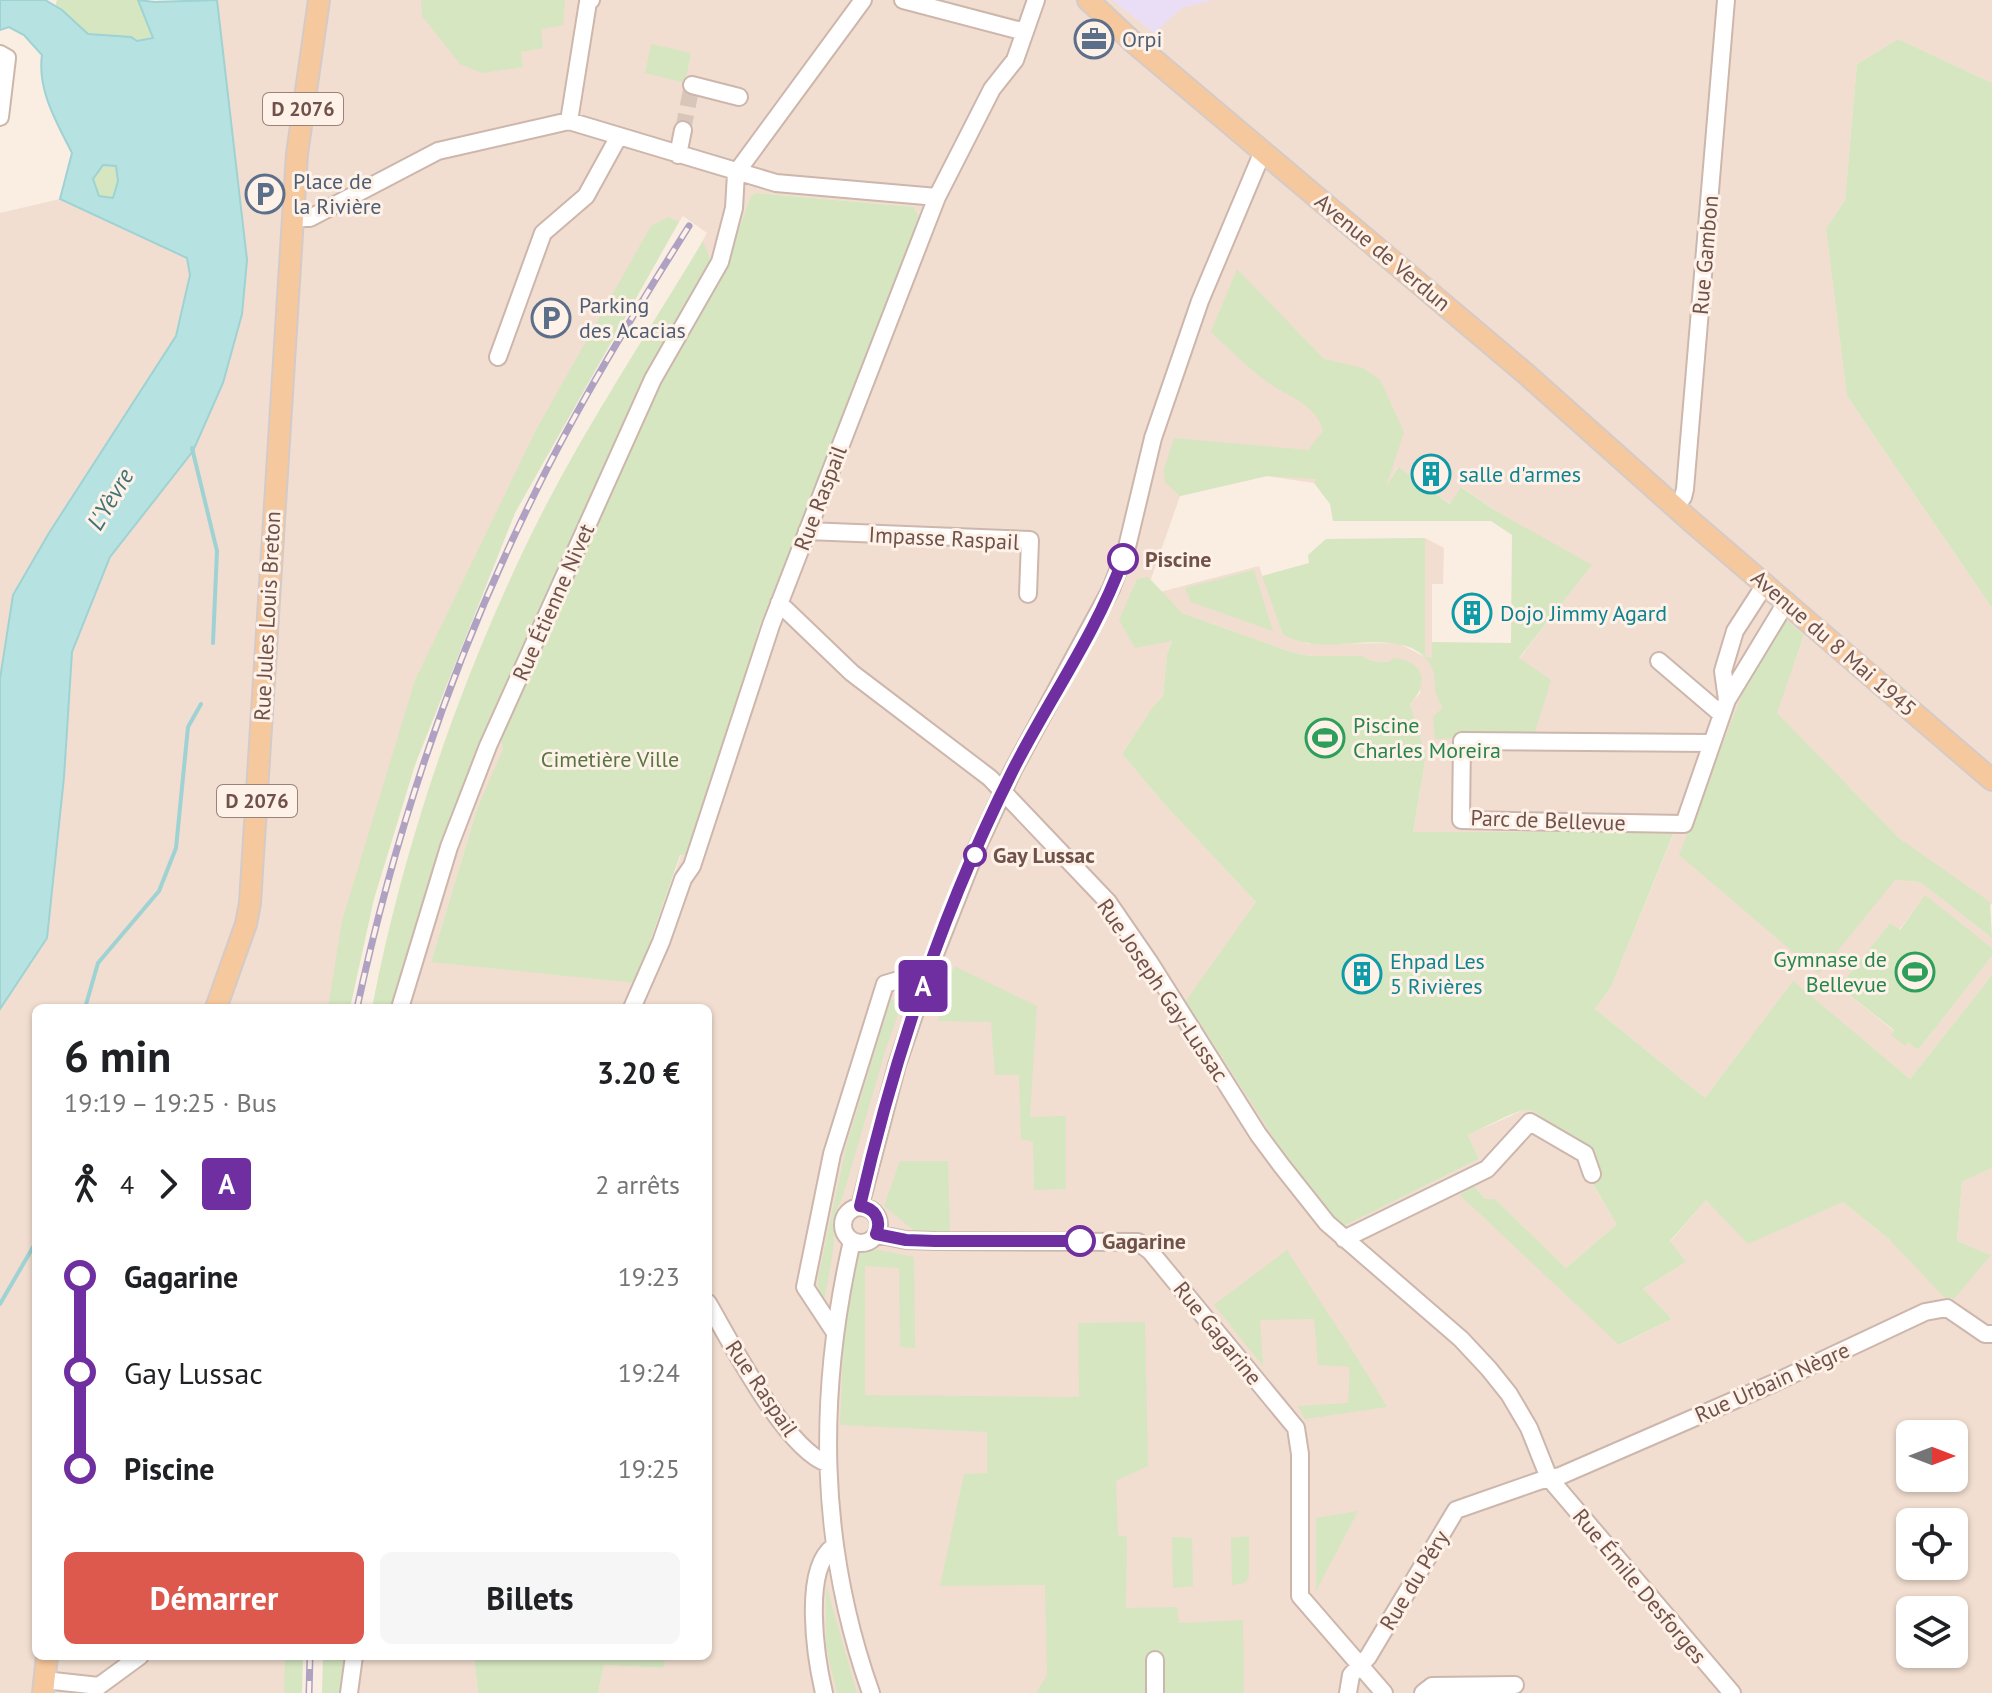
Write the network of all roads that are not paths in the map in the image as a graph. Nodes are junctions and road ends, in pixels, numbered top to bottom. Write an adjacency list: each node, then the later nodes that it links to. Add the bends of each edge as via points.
1 (319, 0): 20 (main road, D 2076)
2 (863, 0): 18 (street)
3 (903, 0): 8 (street)
4 (1036, 0): 8 (street, Rue Raspail)
5 (1088, 0): 16 (main road, Avenue de Verdun)
6 (1726, 0): 22 (street, Rue Gambon, via 1685,489)
7 (590, 1): 13 (street)
8 (1025, 32): 19 (street, Rue Raspail, via 1015,60 992,89)
9 (4, 56): 12 (street)
10 (692, 85): 11 (street)
11 (739, 97)
12 (0, 117)
13 (569, 121): 15 (street); 20 (street, via 438,151 310,218)
14 (683, 130): 17 (street)
15 (619, 136): 17 (street); 21 (street, via 586,196 543,233)
16 (1263, 151): 22 (main road, Avenue de Verdun); 32 (street, via 1200,301 1153,438 1127,547 1111,589)
17 (678, 155): 18 (street)
18 (736, 173): 19 (street, via 776,183); 35 (street, Rue Étienne Nivet, via 734,208 720,262 653,379 488,746 449,847)
19 (937, 197): 23 (street, Rue Raspail)
20 (293, 218): 34 (main road, Rue Jules Louis Breton / D 2076, via 250,903)
21 (498, 357)
22 (1676, 507): 24 (main road, Avenue du 8 Mai 1945)
23 (807, 531): 25 (street, Impasse Raspail, via 1030,540); 27 (street, Rue Raspail)
24 (1766, 583): 26 (main road, Avenue du 8 Mai 1945); 29 (street, Parc de Bellevue, via 1735,631 1723,671)
25 (1028, 594)
26 (1787, 601): 29 (street, Parc de Bellevue); 31 (main road, Avenue du 8 Mai 1945)
27 (779, 603): 32 (street, Rue Joseph Gay-Lussac, via 852,673); 36 (street, Rue Raspail, via 692,866)
28 (1659, 661): 29 (street)
29 (1724, 707): 30 (street, Parc de Bellevue)
30 (1711, 743): 30 (street, Parc de Bellevue, via 1684,824 1461,820 1462,741)
31 (1992, 780)
32 (1004, 791): 33 (street); 40 (street, Rue Joseph Gay-Lussac, via 1108,902 1258,1134)
33 (929, 971): 38 (street, via 897,1065); 43 (street, via 885,984 832,1154 805,1287)
34 (217, 1004)
35 (401, 1004)
36 (634, 1004)
37 (1592, 1174): 40 (street, via 1585,1154 1530,1122 1487,1169)
38 (860, 1206): 39 (street, via 875,1214); 41 (street, via 842,1223)
39 (876, 1234): 41 (street, via 863,1243); 52 (street, Rue Gagarine, via 935,1241 1138,1242 1150,1251 1296,1428 1300,1596)
40 (1344, 1239): 46 (street, Rue Joseph Gay-Lussac, via 1489,1369 1529,1428)
41 (852, 1241): 43 (street)
42 (712, 1310): 45 (street, Rue Raspail, via 790,1434)
43 (834, 1331): 45 (street)
44 (1992, 1334): 46 (street, Rue Urbain Nègre, via 1947,1308 1925,1312)
45 (827, 1463): 47 (street)
46 (1549, 1478): 52 (street, Rue du Péry, via 1456,1510); 62 (street, Rue Émile Desforges)
47 (833, 1547): 56 (street, via 820,1564 812,1626); 57 (street, via 853,1643)
48 (46, 1660): 54 (main road)
49 (135, 1660): 54 (street, via 99,1686)
50 (353, 1660): 55 (street)
51 (1155, 1660): 58 (street)
52 (1361, 1666): 59 (street, Rue du Péry, via 1351,1675); 60 (street, Rue Gagarine)
53 (1515, 1685): 61 (street, via 1432,1686)
54 (43, 1686)
55 (349, 1693)
56 (824, 1693)
57 (871, 1693)
58 (1155, 1693)
59 (1348, 1693)
60 (1384, 1693)
61 (1423, 1693)
62 (1732, 1693)

